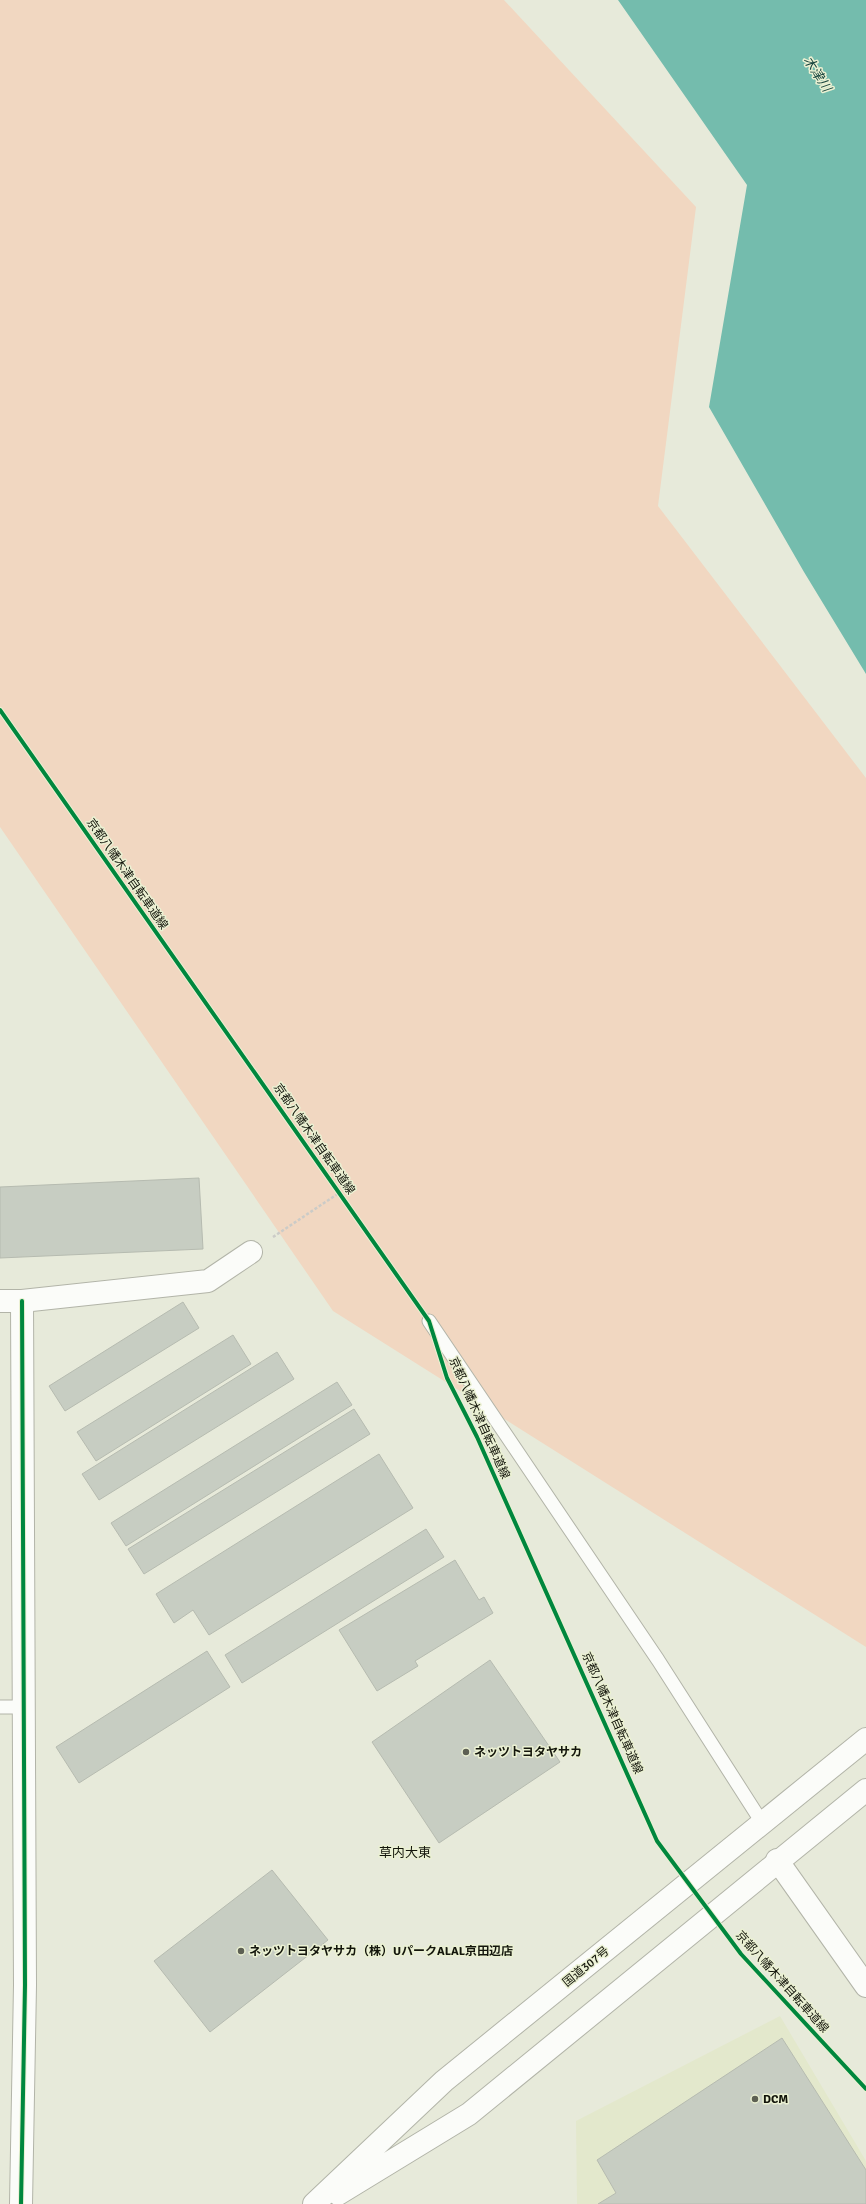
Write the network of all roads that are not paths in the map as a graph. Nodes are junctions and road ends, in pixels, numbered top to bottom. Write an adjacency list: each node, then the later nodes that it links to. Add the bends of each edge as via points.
1 (251, 1252): 3 (main road, via 208,1281)
2 (0, 1301): 3 (main road)
3 (22, 1301): 6 (main road)
4 (429, 1321): 9 (lane, via 658,1660)
5 (0, 1707): 6 (lane)
6 (24, 1707): 12 (main road, via 25,1986)
7 (866, 1739): 9 (main road, 国道307号)
8 (866, 1790): 10 (main road)
9 (763, 1824): 13 (main road, 国道307号, via 444,2082)
10 (777, 1860): 11 (main road); 14 (main road, via 469,2114)
11 (866, 1986)
12 (22, 2204)
13 (314, 2204)
14 (322, 2204)

